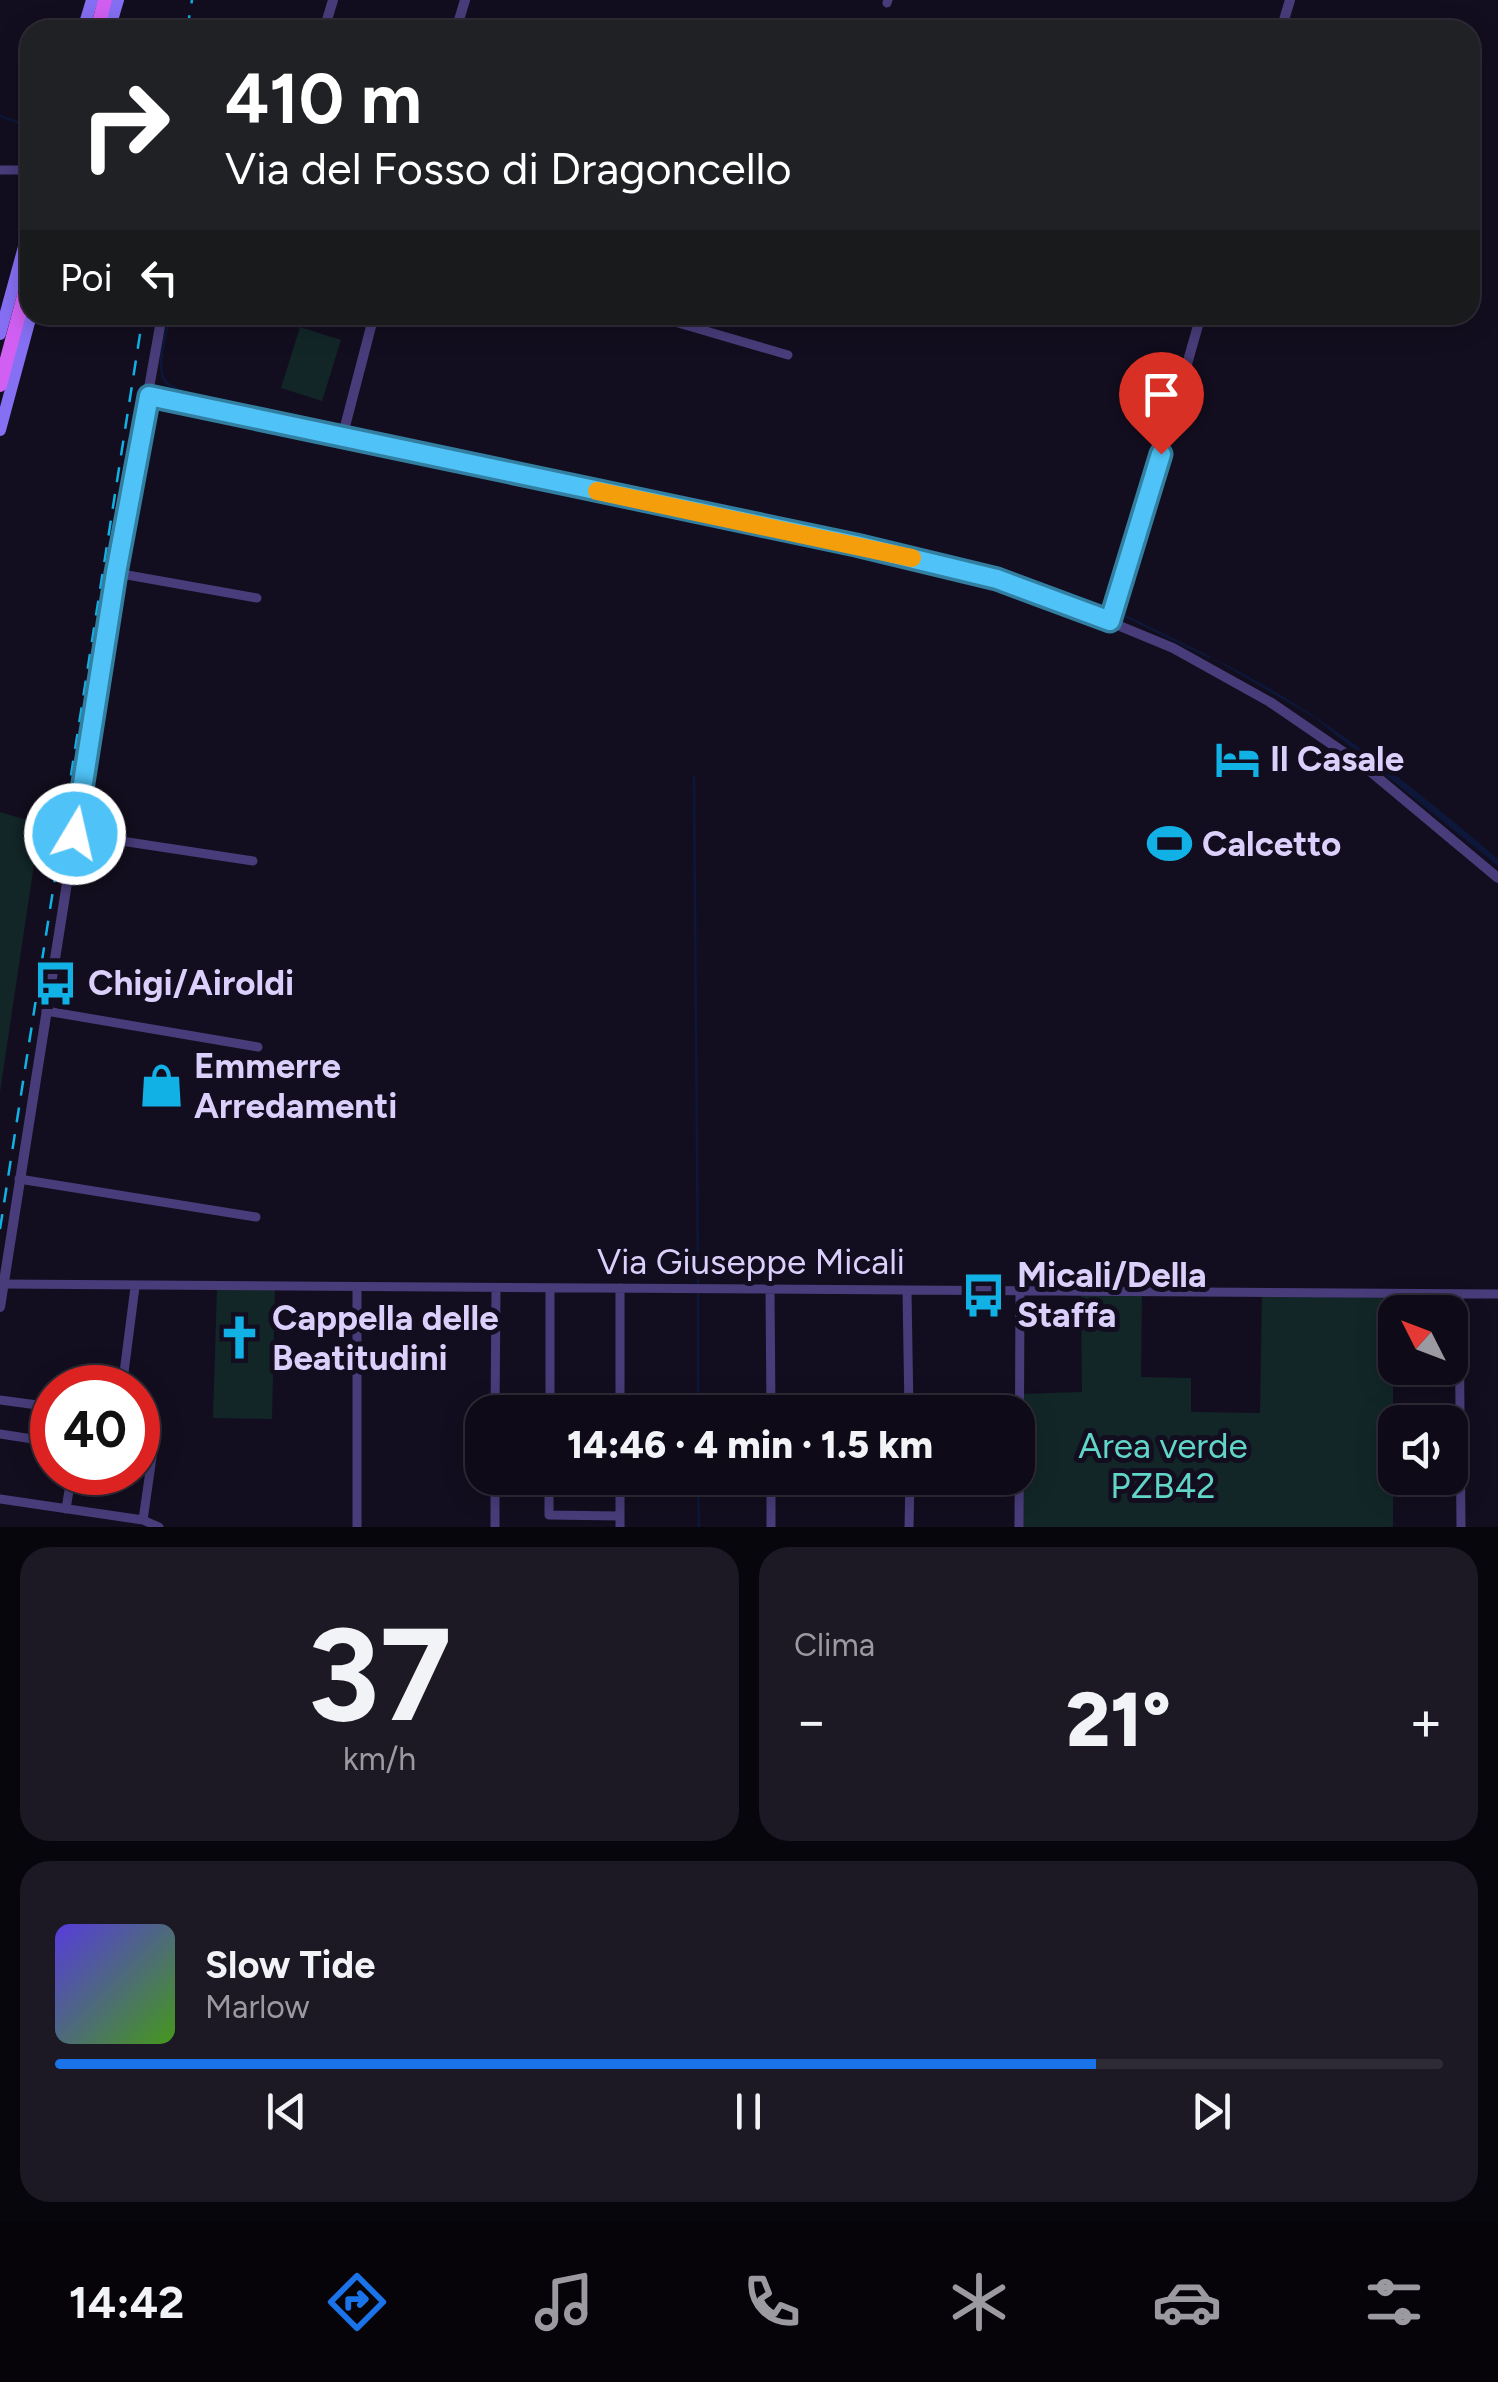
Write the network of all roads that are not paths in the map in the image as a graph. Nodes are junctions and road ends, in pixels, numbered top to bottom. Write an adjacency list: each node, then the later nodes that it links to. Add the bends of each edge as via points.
1 (20, 261): 8 (main road)
2 (20, 311): 10 (main road)
3 (29, 325): 12 (main road)
4 (160, 325): 11 (street)
5 (371, 325): 13 (street)
6 (684, 325): 9 (street)
7 (1197, 325): 16 (street)
8 (0, 334)
9 (788, 356)
10 (0, 385)
11 (149, 396): 13 (street); 14 (street)
12 (0, 430)
13 (343, 436): 16 (street, via 856,545)
14 (116, 573): 15 (street); 17 (street)
15 (257, 598)
16 (1112, 613): 19 (street, via 1318,733)
17 (75, 834): 18 (street); 20 (street)
18 (253, 861)
19 (1498, 878)
20 (46, 1011): 21 (street); 22 (street)
21 (258, 1046)
22 (19, 1179): 23 (street); 24 (street)
23 (256, 1217)
24 (4, 1284): 25 (street, Via Giuseppe Micali); 35 (street)
25 (135, 1287): 26 (street, Via Giuseppe Micali); 36 (street)
26 (356, 1288): 27 (street, Via Giuseppe Micali); 58 (street)
27 (496, 1288): 29 (street, Via Giuseppe Micali); 37 (street)
28 (620, 1288): 29 (street, Via Giuseppe Micali); 30 (street, Via Giuseppe Micali); 39 (street)
29 (550, 1289): 38 (street)
30 (770, 1289): 31 (street, Via Giuseppe Micali); 40 (street)
31 (907, 1290): 32 (street, Via Giuseppe Micali); 41 (street)
32 (1020, 1292): 33 (street, Via Giuseppe Micali); 62 (street)
33 (1459, 1294): 34 (street, Via Giuseppe Micali); 63 (street)
34 (1498, 1294)
35 (0, 1307)
36 (125, 1365)
37 (495, 1395)
38 (550, 1395)
39 (620, 1395)
40 (770, 1395)
41 (909, 1395)
42 (0, 1400): 43 (street)
43 (30, 1405)
44 (0, 1434): 45 (street)
45 (30, 1439)
46 (68, 1495): 54 (street)
47 (147, 1495): 55 (street)
48 (495, 1495): 59 (street)
49 (549, 1495): 56 (street, via 549,1515)
50 (620, 1495): 56 (street)
51 (771, 1495): 60 (street)
52 (910, 1495): 61 (street)
53 (0, 1500): 54 (street)
54 (66, 1509): 55 (street)
55 (143, 1520): 57 (street)
56 (620, 1522)
57 (157, 1527)
58 (356, 1527)
59 (495, 1527)
60 (771, 1527)
61 (909, 1527)
62 (1019, 1527)
63 (1461, 1527)

